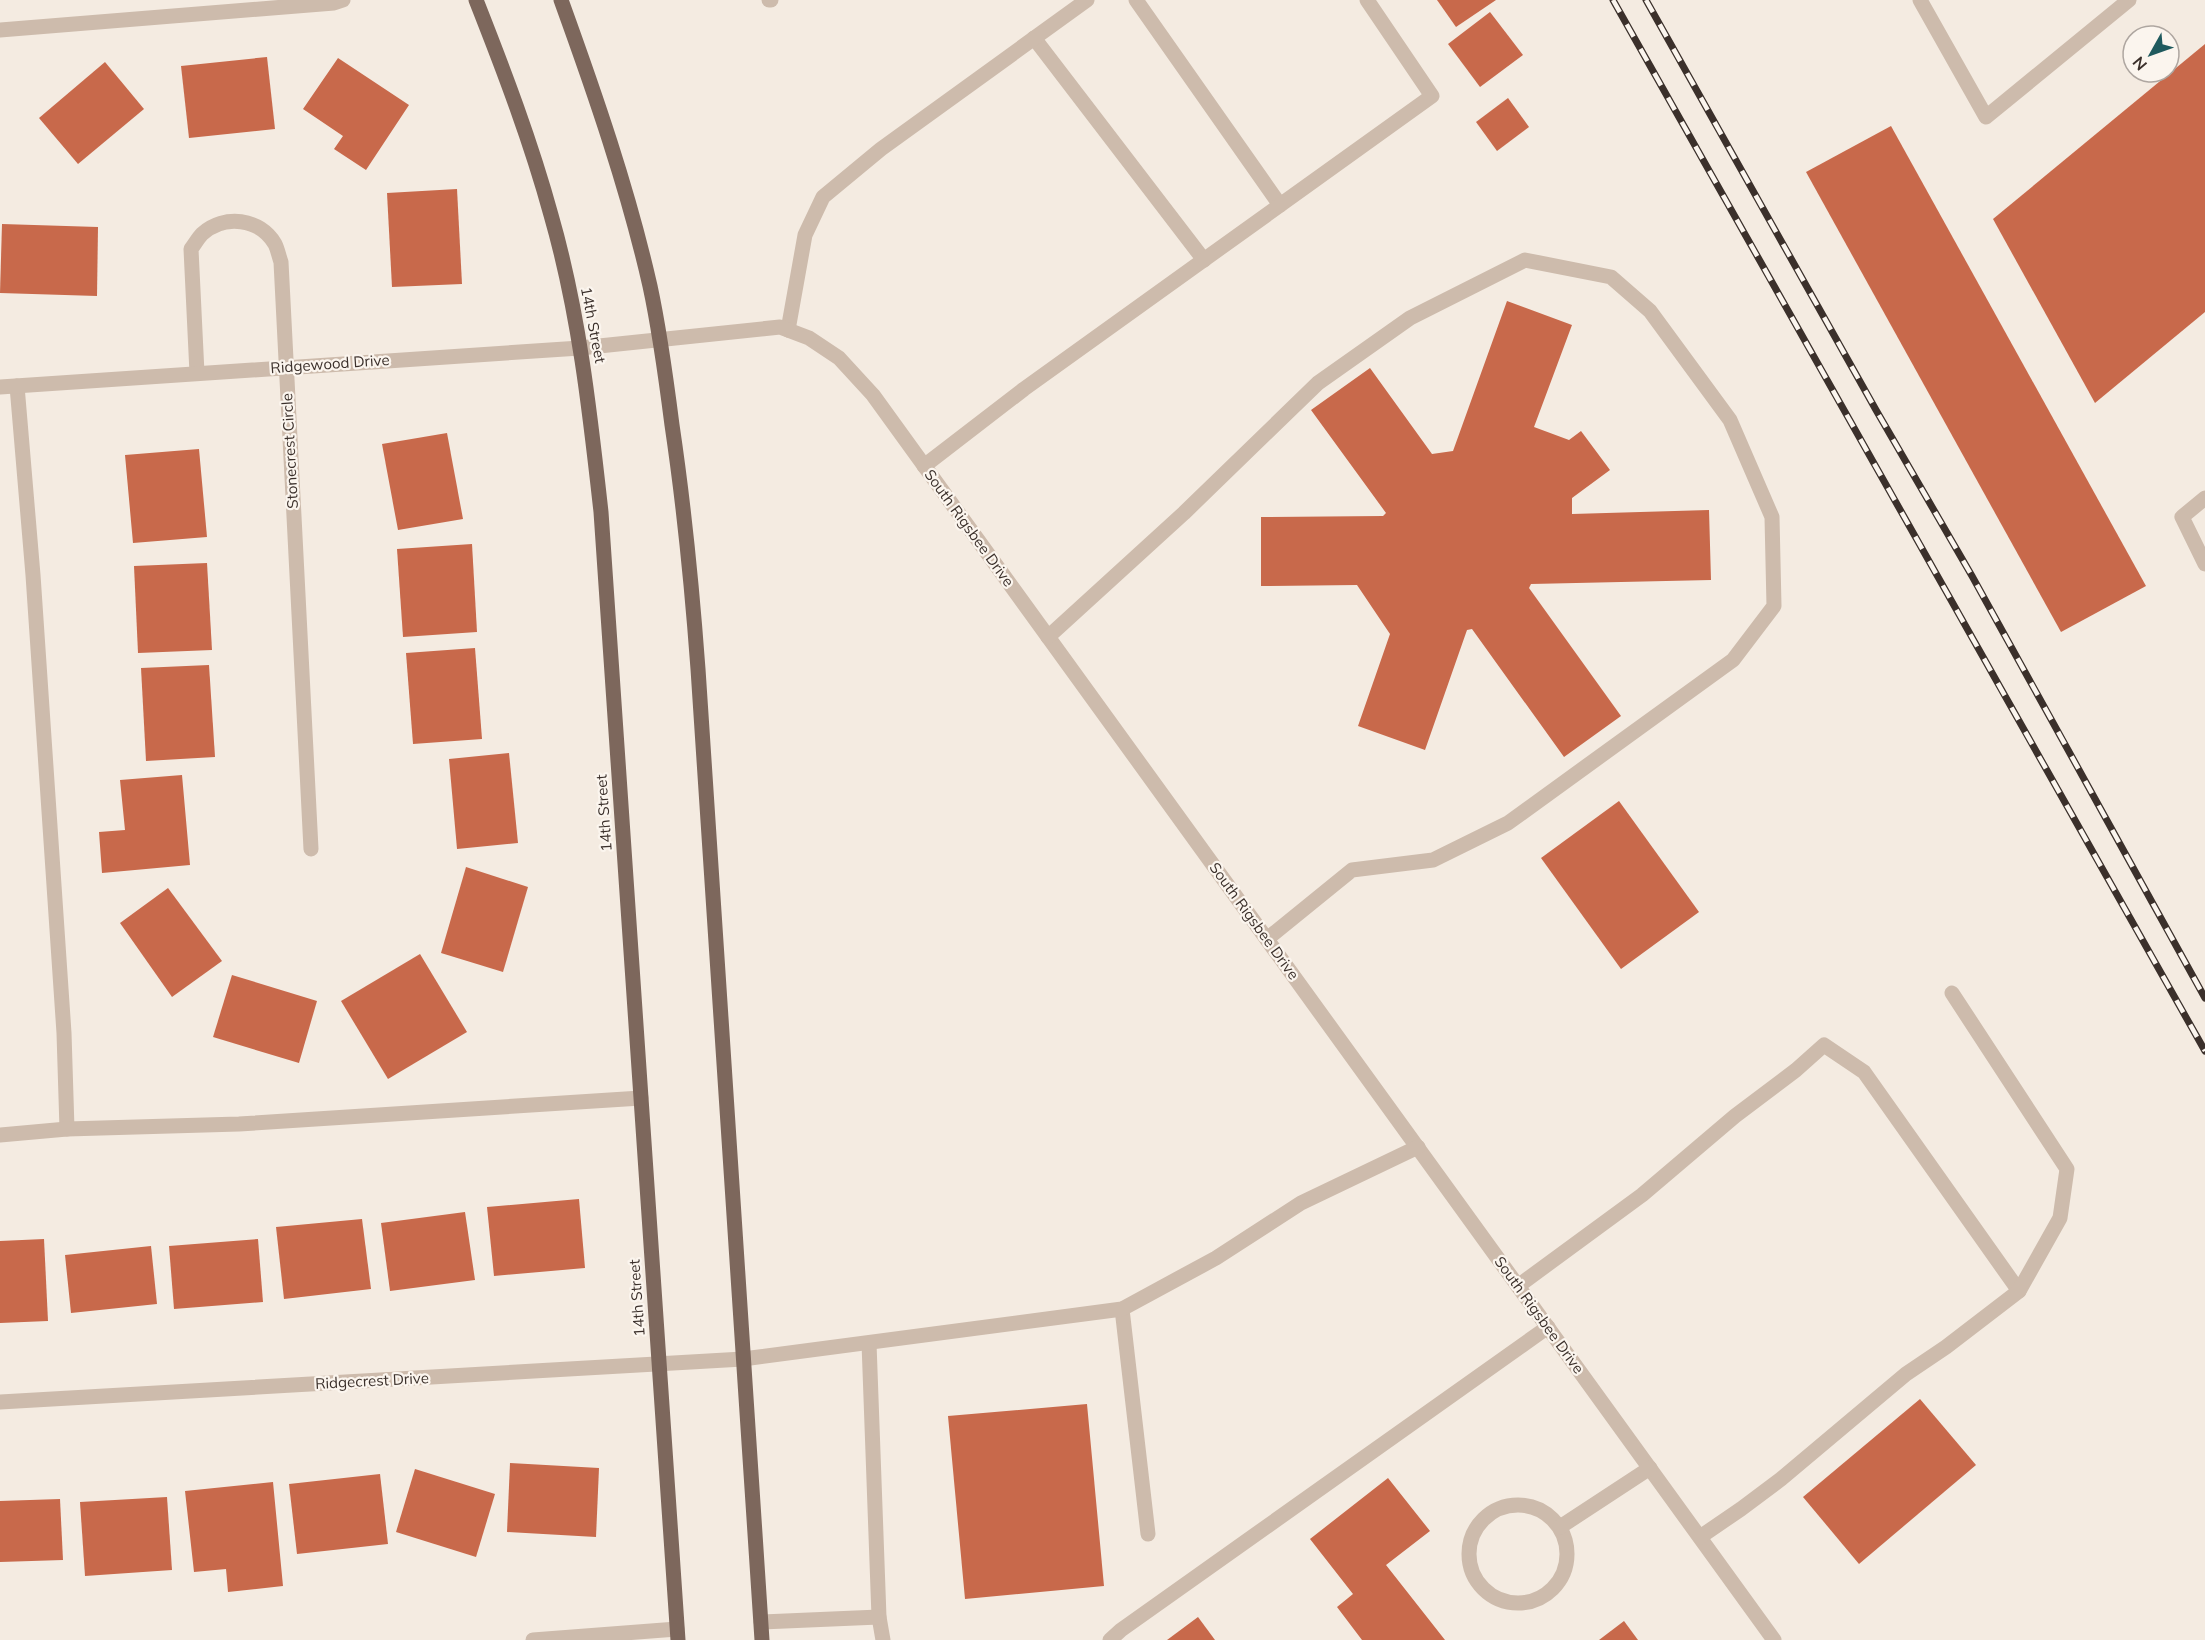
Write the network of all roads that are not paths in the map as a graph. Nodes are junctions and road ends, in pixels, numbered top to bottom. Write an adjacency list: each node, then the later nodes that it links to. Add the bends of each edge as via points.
1 (343, 0): 9 (street)
2 (476, 0): 15 (main road, 14th Street, via 552,217)
3 (561, 0): 14 (main road, via 616,164)
4 (1087, 0): 10 (street)
5 (1136, 0): 11 (street)
6 (1367, 0): 11 (street, via 1432,96)
7 (1920, 0): 8 (street, via 1986,117)
8 (2129, 0)
9 (0, 30)
10 (1034, 38): 12 (street); 13 (street, via 881,149 823,197 805,235)
11 (1280, 205): 12 (street)
12 (1203, 260): 20 (street)
13 (788, 330): 14 (street, South Rigsbee Drive, via 780,327); 20 (street, South Rigsbee Drive, via 809,338 839,358 873,394)
14 (661, 339): 15 (street, Ridgewood Drive); 36 (main road, via 692,586)
15 (580, 348): 16 (street, Ridgewood Drive); 27 (main road, 14th Street, via 601,512)
16 (286, 368): 17 (street, Ridgewood Drive); 17 (street, Stonecrest Circle, via 281,262 275,244 262,229 234,220 202,234 191,249); 24 (street, Stonecrest Circle)
17 (197, 373): 18 (street, Ridgewood Drive)
18 (17, 386): 19 (street, Ridgewood Drive); 28 (street, via 34,586)
19 (0, 387)
20 (924, 466): 23 (street, South Rigsbee Drive)
21 (2205, 498): 22 (street, via 2182,517)
22 (2205, 564)
23 (1048, 637): 25 (street, South Rigsbee Drive); 25 (street, via 1184,513 1318,382 1410,318 1525,260 1611,278 1650,311 1730,420 1772,517 1774,606 1733,660 1508,823 1433,860 1352,870)
24 (311, 849)
25 (1267, 939): 30 (street, South Rigsbee Drive)
26 (1952, 993): 32 (street, via 2067,1169 2060,1218)
27 (641, 1098): 28 (street, via 239,1124); 37 (main road, 14th Street)
28 (67, 1129): 29 (street)
29 (0, 1135)
30 (1418, 1147): 31 (street, South Rigsbee Drive); 33 (street, via 1301,1203 1216,1258)
31 (1518, 1286): 32 (street, via 1642,1195 1824,1045 1864,1072); 34 (street, South Rigsbee Drive)
32 (2019, 1291): 42 (street, via 1906,1374 1742,1509)
33 (1122, 1309): 35 (street, Ridgecrest Drive); 41 (street)
34 (1548, 1327): 39 (street, South Rigsbee Drive); 49 (street)
35 (869, 1343): 36 (street, Ridgecrest Drive); 43 (street)
36 (743, 1359): 37 (street, Ridgecrest Drive); 44 (main road)
37 (659, 1365): 38 (street, Ridgecrest Drive); 45 (main road, 14th Street)
38 (0, 1402)
39 (1650, 1468): 40 (street); 42 (street, South Rigsbee Drive)
40 (1560, 1527): 40 (street, via 1567,1558 1554,1588 1525,1603 1509,1602 1481,1586 1469,1556 1477,1526 1489,1514 1519,1504 1549,1514)
41 (1148, 1534)
42 (1700, 1537): 50 (street, South Rigsbee Drive)
43 (879, 1617): 44 (street); 48 (street)
44 (761, 1622): 47 (main road)
45 (677, 1634): 46 (street)
46 (533, 1640)
47 (762, 1640)
48 (883, 1640)
49 (1110, 1640)
50 (1774, 1640)

